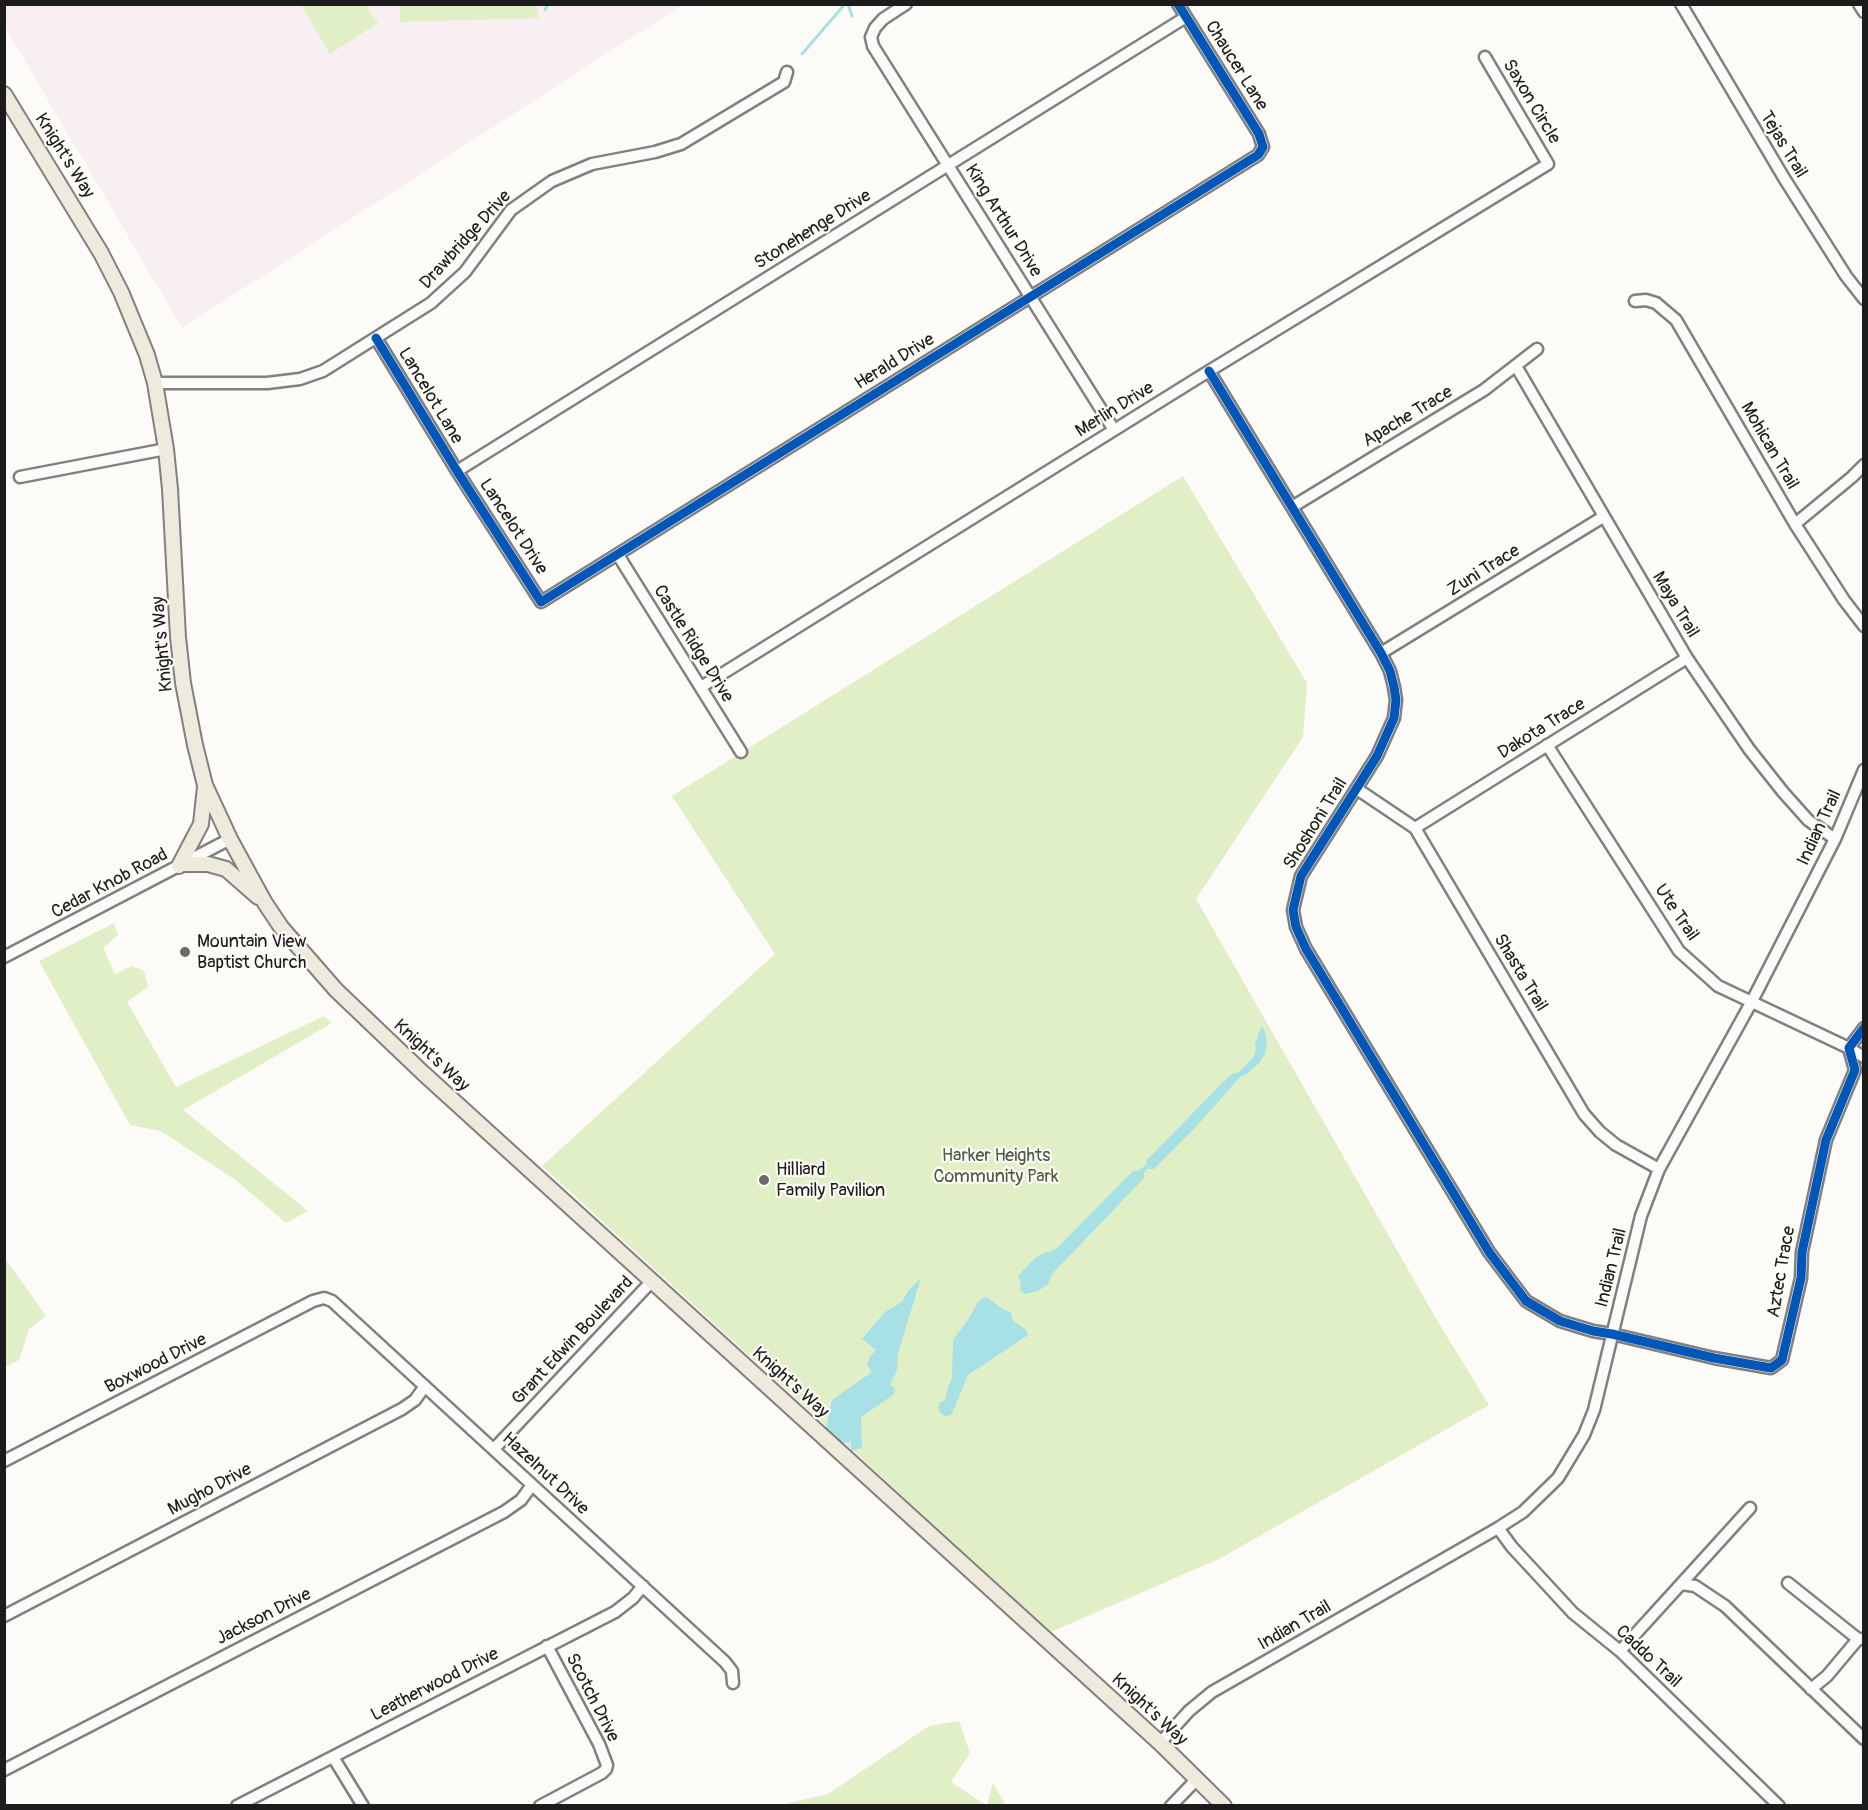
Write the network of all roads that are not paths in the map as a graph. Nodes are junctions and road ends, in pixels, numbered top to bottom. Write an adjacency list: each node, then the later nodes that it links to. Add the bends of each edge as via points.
1 (906, 4): 12 (street, King Arthur Drive, via 875,27 873,46)
2 (1178, 4): 6 (street, Chaucer Lane)
3 (1681, 4): 14 (street, Tejas Trail, via 1784,178)
4 (1859, 4): 5 (street)
5 (1863, 12)
6 (1186, 17): 10 (street, Chaucer Lane, via 1259,134); 12 (street, Stonehenge Drive)
7 (1485, 57): 11 (street, Saxon Circle)
8 (787, 72): 16 (street, Drawbridge Drive, via 784,82 681,144 592,164 552,181 511,210 450,288)
9 (4, 94): 20 (main road, Knight's Way, via 101,253 140,338)
10 (1263, 147): 13 (street, Herald Drive, via 1258,155)
11 (1548, 164): 19 (street, Merlin Drive)
12 (948, 165): 13 (street, King Arthur Drive); 24 (street, Stonehenge Drive)
13 (1030, 297): 21 (street, King Arthur Drive); 29 (street, Herald Drive)
14 (1863, 298)
15 (1635, 301): 28 (street, Mohican Trail, via 1656,303 1676,320)
16 (376, 338): 20 (street, Drawbridge Drive, via 300,379 267,383); 24 (street, Lancelot Lane)
17 (1537, 349): 18 (street, Apache Trace)
18 (1515, 366): 26 (street, Apache Trace, via 1484,390); 27 (street, Maya Trail)
19 (1209, 371): 21 (street, Merlin Drive); 26 (street, Shoshoni Trail)
20 (155, 383): 22 (main road, Knight's Way)
21 (1114, 430): 34 (street, Merlin Drive)
22 (165, 449): 25 (street); 38 (main road, Knight's Way, via 183,683)
23 (1863, 465): 28 (street)
24 (457, 471): 30 (street, Lancelot Drive)
25 (20, 477)
26 (1292, 507): 32 (street, Shoshoni Trail)
27 (1603, 517): 32 (street, Zuni Trace); 33 (street, Maya Trail)
28 (1795, 524): 31 (street, Mohican Trail)
29 (618, 555): 30 (street, Herald Drive); 34 (street, Castle Ridge Drive)
30 (541, 602)
31 (1863, 626)
32 (1381, 653): 39 (street, Shoshoni Trail, via 1394,687 1394,718)
33 (1687, 658): 35 (street, Dakota Trace); 42 (street, Maya Trail, via 1783,792 1808,819)
34 (700, 687): 36 (street, Castle Ridge Drive)
35 (1547, 746): 40 (street, Dakota Trace); 46 (street, Ute Trail, via 1679,951 1718,986)
36 (741, 752)
37 (1863, 770): 42 (street, Indian Trail)
38 (206, 785): 41 (main road, Knight's Way); 43 (main road, via 201,824)
39 (1357, 789): 40 (street, Shasta Trail); 53 (street, Shoshoni Trail, via 1300,876 1293,910 1306,949 1511,1283 1526,1301 1544,1313)
40 (1415, 828): 50 (street, Shasta Trail, via 1584,1114 1616,1145)
41 (230, 838): 43 (street, Cedar Knob Road); 44 (main road, Knight's Way)
42 (1835, 838): 46 (street, Indian Trail)
43 (182, 865): 44 (main road, via 208,864 226,869); 45 (street, Cedar Knob Road)
44 (265, 903): 51 (main road, Knight's Way, via 306,956 369,1023)
45 (4, 957)
46 (1751, 1003): 48 (street, Ute Trail); 50 (street, Indian Trail)
47 (1863, 1028): 48 (street)
48 (1849, 1048): 49 (street, Ute Trail); 53 (street, Aztec Trace, via 1855,1070 1826,1140 1782,1360 1771,1368)
49 (1863, 1057)
50 (1659, 1169): 53 (street, Indian Trail, via 1641,1216)
51 (651, 1282): 55 (street, Grant Edwin Boulevard); 70 (main road, Knight's Way)
52 (324, 1298): 54 (street, Hazelnut Drive); 56 (street, Boxwood Drive)
53 (1612, 1334): 59 (street, Indian Trail, via 1594,1410 1580,1444 1550,1487)
54 (425, 1386): 55 (street, Hazelnut Drive); 63 (street, Mugho Drive, via 402,1409)
55 (494, 1449): 57 (street, Hazelnut Drive)
56 (4, 1461)
57 (532, 1485): 62 (street, Hazelnut Drive); 72 (street, Jackson Drive, via 521,1500 504,1512)
58 (1750, 1508): 61 (street)
59 (1498, 1528): 66 (street, Caddo Trail, via 1573,1613); 70 (street, Indian Trail, via 1212,1692)
60 (1788, 1583): 64 (street)
61 (1681, 1584): 66 (street); 68 (street, via 1695,1586 1725,1606)
62 (643, 1586): 65 (street, Leatherwood Drive, via 615,1612); 67 (street, Hazelnut Drive, via 725,1662 732,1671)
63 (4, 1616)
64 (1861, 1639): 68 (street)
65 (547, 1646): 71 (street, Leatherwood Drive); 76 (street, Scotch Drive, via 607,1765 602,1773)
66 (1620, 1651): 79 (street, Caddo Trail)
67 (733, 1683)
68 (1812, 1689): 69 (street)
69 (1863, 1740)
70 (1160, 1743): 73 (main road, Knight's Way)
71 (333, 1757): 74 (street, Leatherwood Drive); 75 (street)
72 (4, 1770)
73 (1196, 1780): 77 (street); 78 (main road, Knight's Way)
74 (237, 1806)
75 (363, 1806)
76 (540, 1806)
77 (1171, 1806)
78 (1224, 1806)
79 (1779, 1806)

